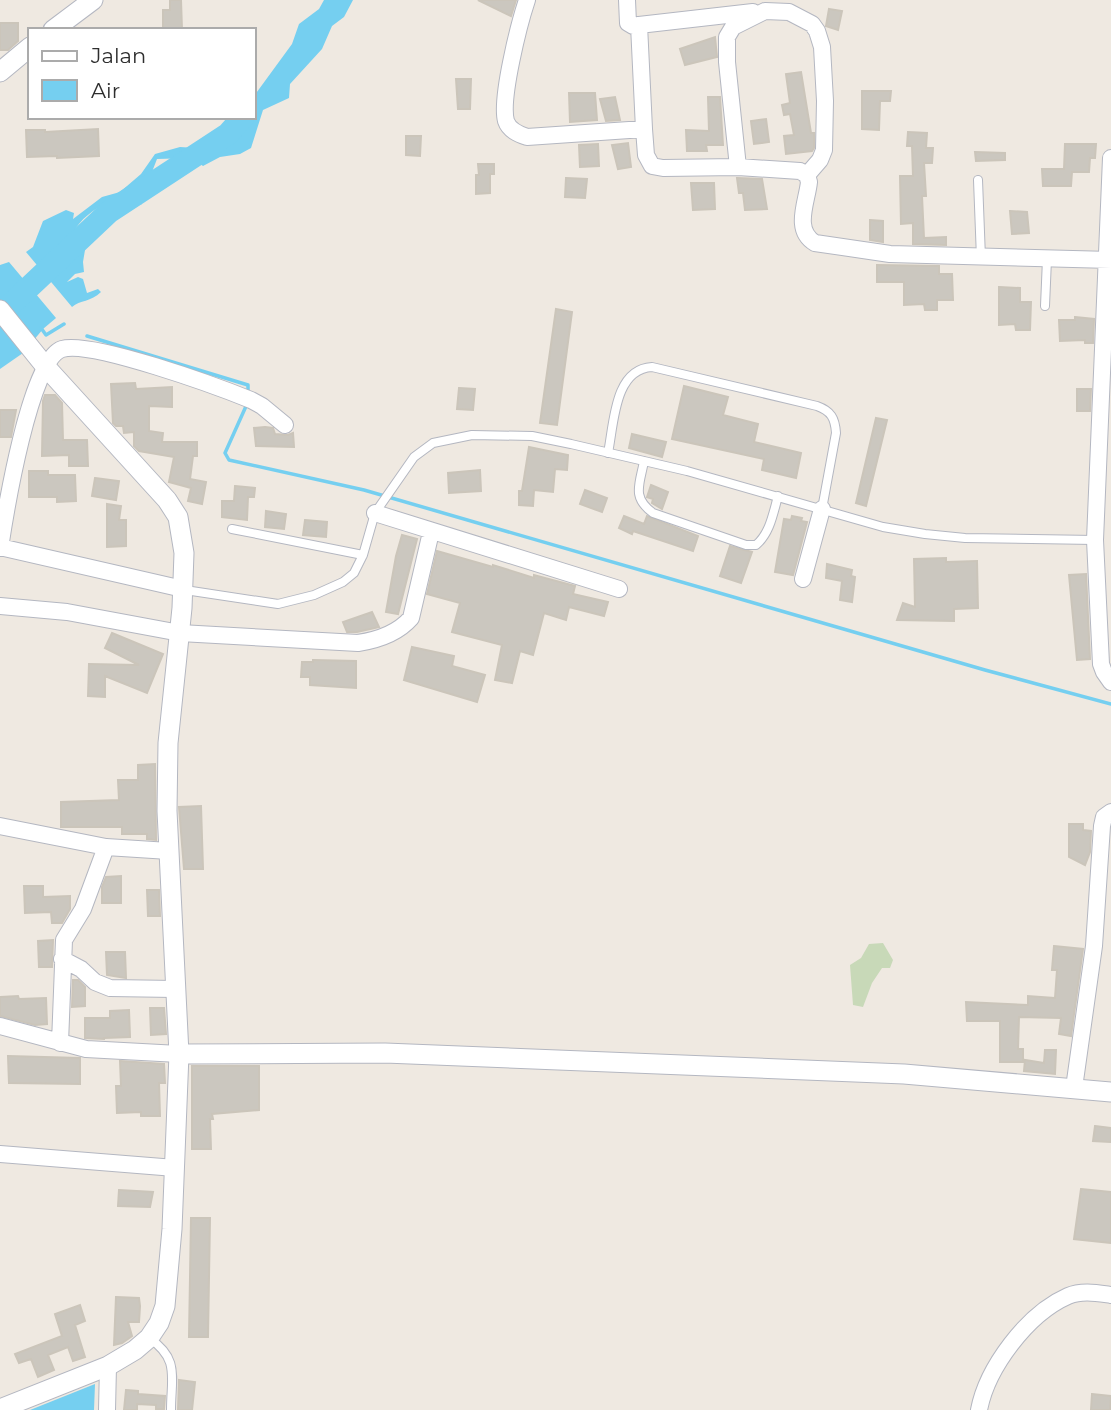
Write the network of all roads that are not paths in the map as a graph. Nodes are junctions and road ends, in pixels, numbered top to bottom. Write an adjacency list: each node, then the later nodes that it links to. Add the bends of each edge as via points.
1 (93, 0): 6 (street)
2 (527, 0): 9 (street, via 505,100 506,122 527,137)
3 (627, 0): 5 (street, via 628,23)
4 (766, 6): 5 (street); 11 (street, via 733,27 727,37); 12 (street, via 806,20 820,39 824,150)
5 (639, 25): 9 (street)
6 (56, 28)
7 (28, 49): 8 (street)
8 (0, 72)
9 (644, 129): 11 (street, via 646,155 652,166)
10 (1111, 158): 16 (street)
11 (738, 167): 12 (street, via 790,169)
12 (807, 175): 14 (street, via 802,227 807,239 815,243 890,254)
13 (978, 180): 14 (lane)
14 (981, 258): 15 (street)
15 (1047, 259): 16 (street); 17 (lane)
16 (1109, 260): 28 (street)
17 (1045, 306)
18 (0, 310): 19 (street)
19 (42, 361): 20 (street, via 72,348 145,363 251,400); 29 (street, via 6,503); 32 (street, via 178,517)
20 (285, 425)
21 (608, 453): 22 (lane); 24 (lane, via 622,387 640,368 817,406 832,415 836,433); 25 (lane, via 532,436 471,435 433,443 414,457)
22 (644, 461): 23 (lane); 23 (lane, via 638,494 642,505 653,513 746,545 756,545 768,531)
23 (778, 496): 24 (lane)
24 (822, 509): 28 (lane, via 925,534); 31 (street)
25 (375, 513): 27 (street); 30 (lane)
26 (232, 528): 30 (lane)
27 (431, 532): 33 (street); 35 (street, via 411,618 376,640 358,643)
28 (1103, 540): 36 (street, via 1101,664)
29 (0, 548): 32 (street)
30 (363, 555): 32 (lane, via 343,582 314,596 278,604)
31 (803, 579)
32 (183, 589): 35 (street)
33 (619, 589)
34 (0, 606): 35 (street, via 67,612)
35 (180, 634): 40 (street, via 168,743)
36 (1111, 682)
37 (1111, 811): 41 (street, via 1102,826)
38 (0, 826): 39 (street)
39 (106, 847): 40 (street); 43 (street, via 83,909 64,940)
40 (169, 851): 44 (street)
41 (1094, 946): 42 (street); 48 (street)
42 (1111, 947)
43 (62, 959): 44 (street, via 110,988); 46 (street)
44 (175, 989): 47 (street)
45 (0, 1027): 46 (street)
46 (60, 1043): 47 (street, via 86,1049)
47 (178, 1054): 48 (street, via 385,1053 904,1074); 51 (street)
48 (1074, 1088): 49 (street)
49 (1111, 1092)
50 (0, 1154): 51 (street)
51 (175, 1168): 53 (street, via 165,1306)
52 (1111, 1295): 58 (street, via 1069,1296 1047,1309 1002,1355)
53 (149, 1338): 54 (street); 57 (lane, via 171,1360)
54 (108, 1366): 55 (street); 56 (street)
55 (0, 1409)
56 (107, 1410)
57 (171, 1410)
58 (979, 1410)

